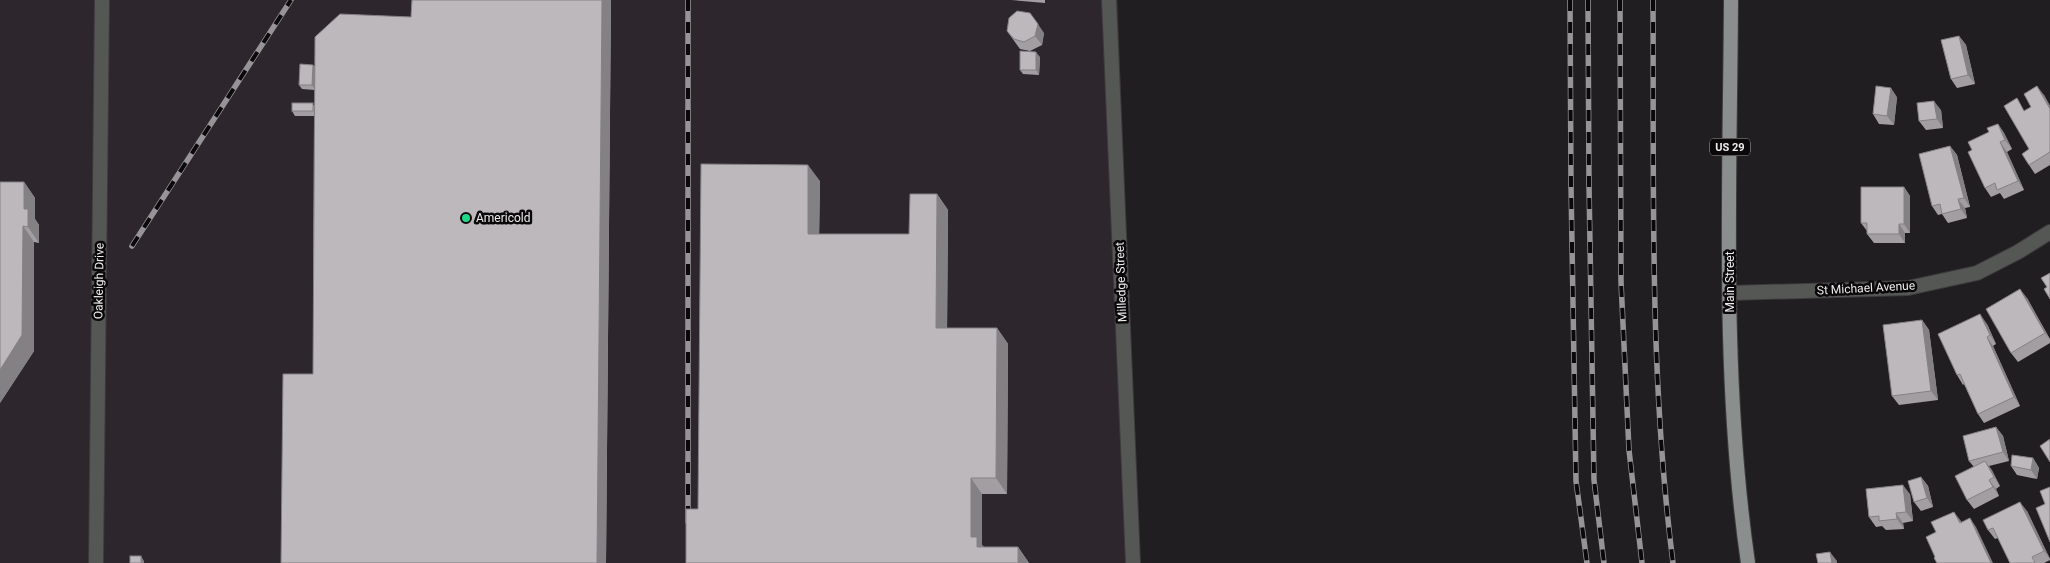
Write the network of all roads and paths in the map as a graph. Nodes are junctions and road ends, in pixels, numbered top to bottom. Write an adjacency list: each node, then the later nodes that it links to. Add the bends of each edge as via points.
1 (102, 0): 6 (street, Oakleigh Drive)
2 (1109, 0): 7 (street, Milledge Street)
3 (1731, 0): 5 (main road, Main Street / US 29)
4 (2050, 232): 5 (street, St Michael Avenue, via 1977,273 1908,288)
5 (1730, 293): 8 (main road, Main Street / US 29, via 1733,411 1741,520)
6 (96, 563)
7 (1133, 563)
8 (1748, 563)

